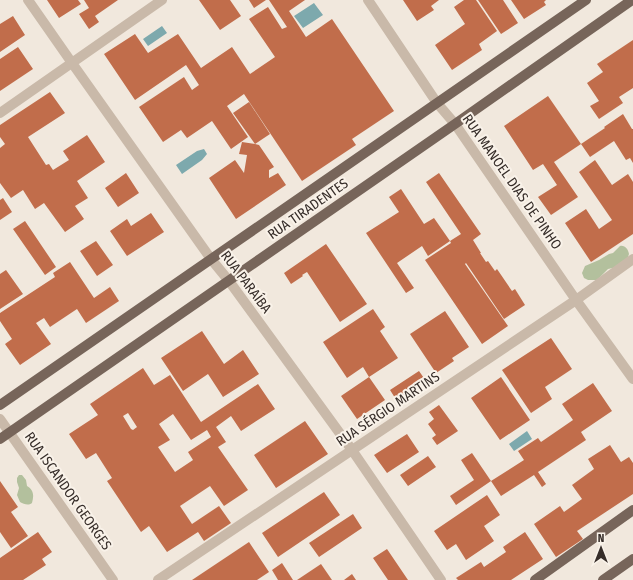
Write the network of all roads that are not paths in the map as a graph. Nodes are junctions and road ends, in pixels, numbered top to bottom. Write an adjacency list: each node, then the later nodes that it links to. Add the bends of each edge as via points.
1 (28, 0): 6 (street, RUA PARAÍBA)
2 (162, 0): 6 (street)
3 (368, 0): 7 (street, RUA MANOEL DIAS DE PINHO)
4 (586, 0): 7 (main road, RUA TIRADENTES)
5 (632, 0): 9 (main road, RUA TIRADENTES)
6 (72, 63): 8 (street); 10 (street, RUA PARAÍBA)
7 (437, 103): 9 (street, RUA MANOEL DIAS DE PINHO); 10 (main road, RUA TIRADENTES)
8 (0, 113)
9 (455, 124): 12 (main road, RUA TIRADENTES); 13 (street, RUA MANOEL DIAS DE PINHO)
10 (211, 259): 12 (street, RUA PARAÍBA); 15 (main road, RUA TIRADENTES)
11 (633, 259): 13 (street, RUA SÉRGIO MARTINS)
12 (229, 281): 17 (main road, RUA TIRADENTES); 19 (street, RUA PARAÍBA)
13 (576, 300): 14 (street, RUA MANOEL DIAS DE PINHO); 19 (street, RUA SÉRGIO MARTINS)
14 (633, 379)
15 (0, 405)
16 (0, 419): 17 (street, RUA ISCANDOR GEORGES)
17 (10, 433): 18 (main road, RUA TIRADENTES); 22 (street, RUA ISCANDOR GEORGES)
18 (0, 439)
19 (352, 450): 23 (street, RUA SÉRGIO MARTINS); 24 (street, RUA PARAÍBA)
20 (633, 510): 25 (main road)
21 (633, 559): 26 (main road)
22 (113, 580)
23 (158, 580)
24 (441, 580)
25 (535, 580)
26 (603, 580)

